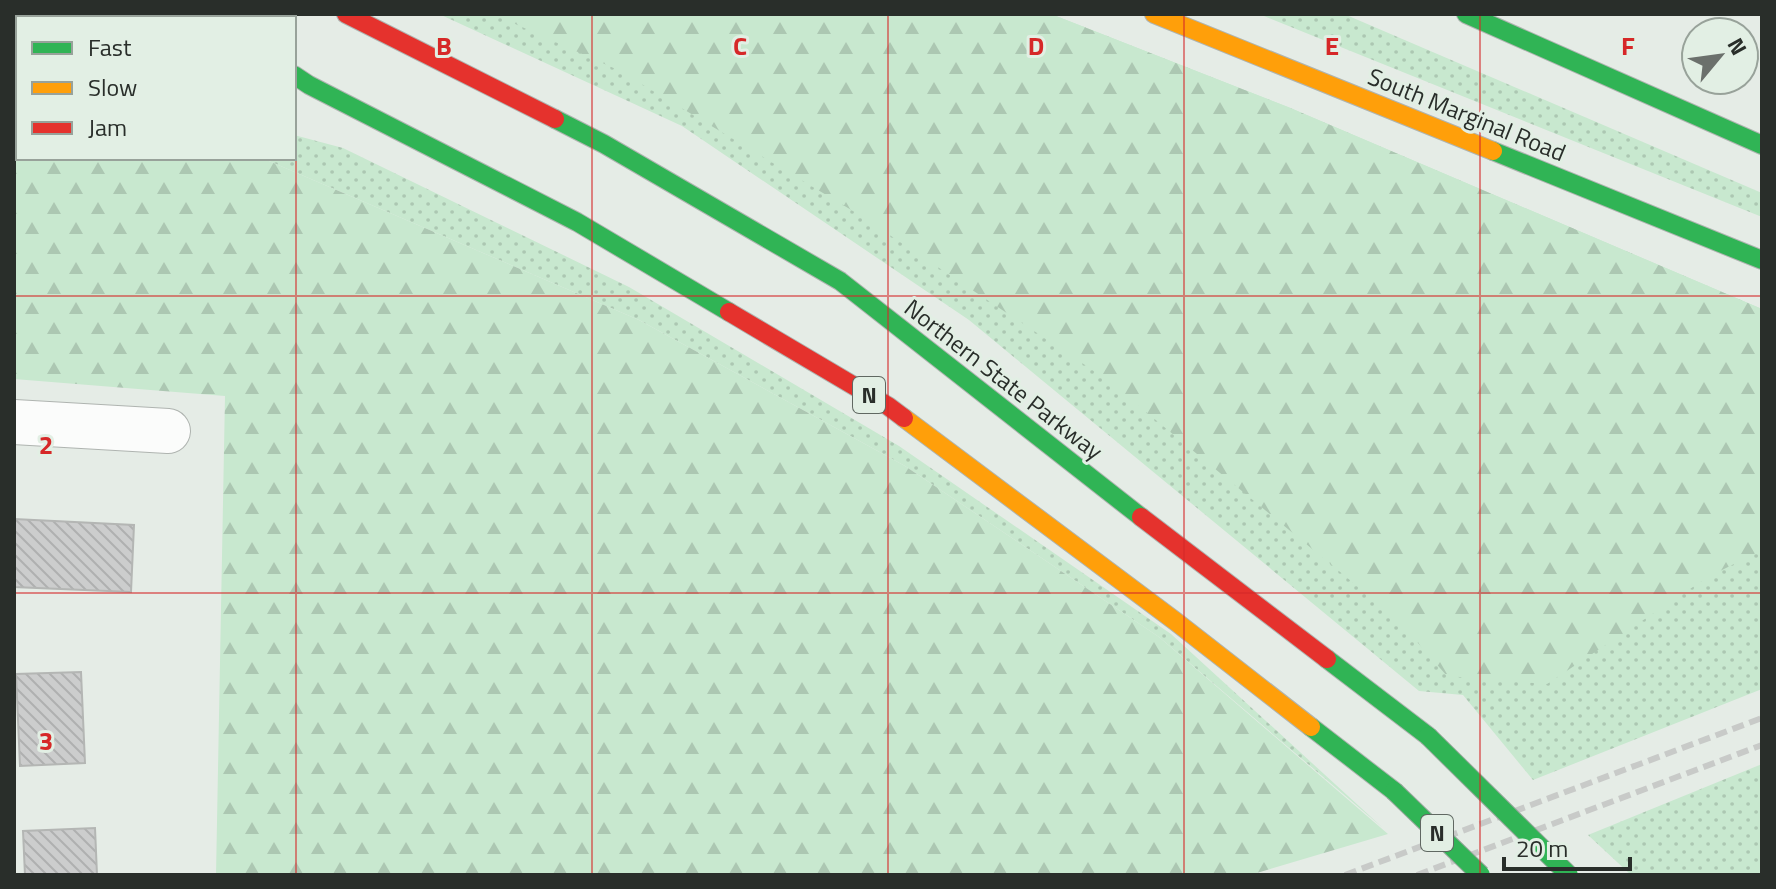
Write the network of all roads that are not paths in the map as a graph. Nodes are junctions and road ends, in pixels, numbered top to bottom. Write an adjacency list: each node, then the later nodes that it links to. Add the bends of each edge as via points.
1 (346, 14): 10 (main road, Northern State Parkway, bridge, via 604,144 840,281 1428,736)
2 (1154, 14): 6 (main road, South Marginal Road)
3 (1466, 14): 5 (main road)
4 (299, 81): 9 (main road, N, bridge, via 577,222 888,406 1394,791)
5 (1762, 145)
6 (1762, 260)
7 (14, 422): 8 (street)
8 (168, 431)
9 (1481, 875)
10 (1569, 875)

